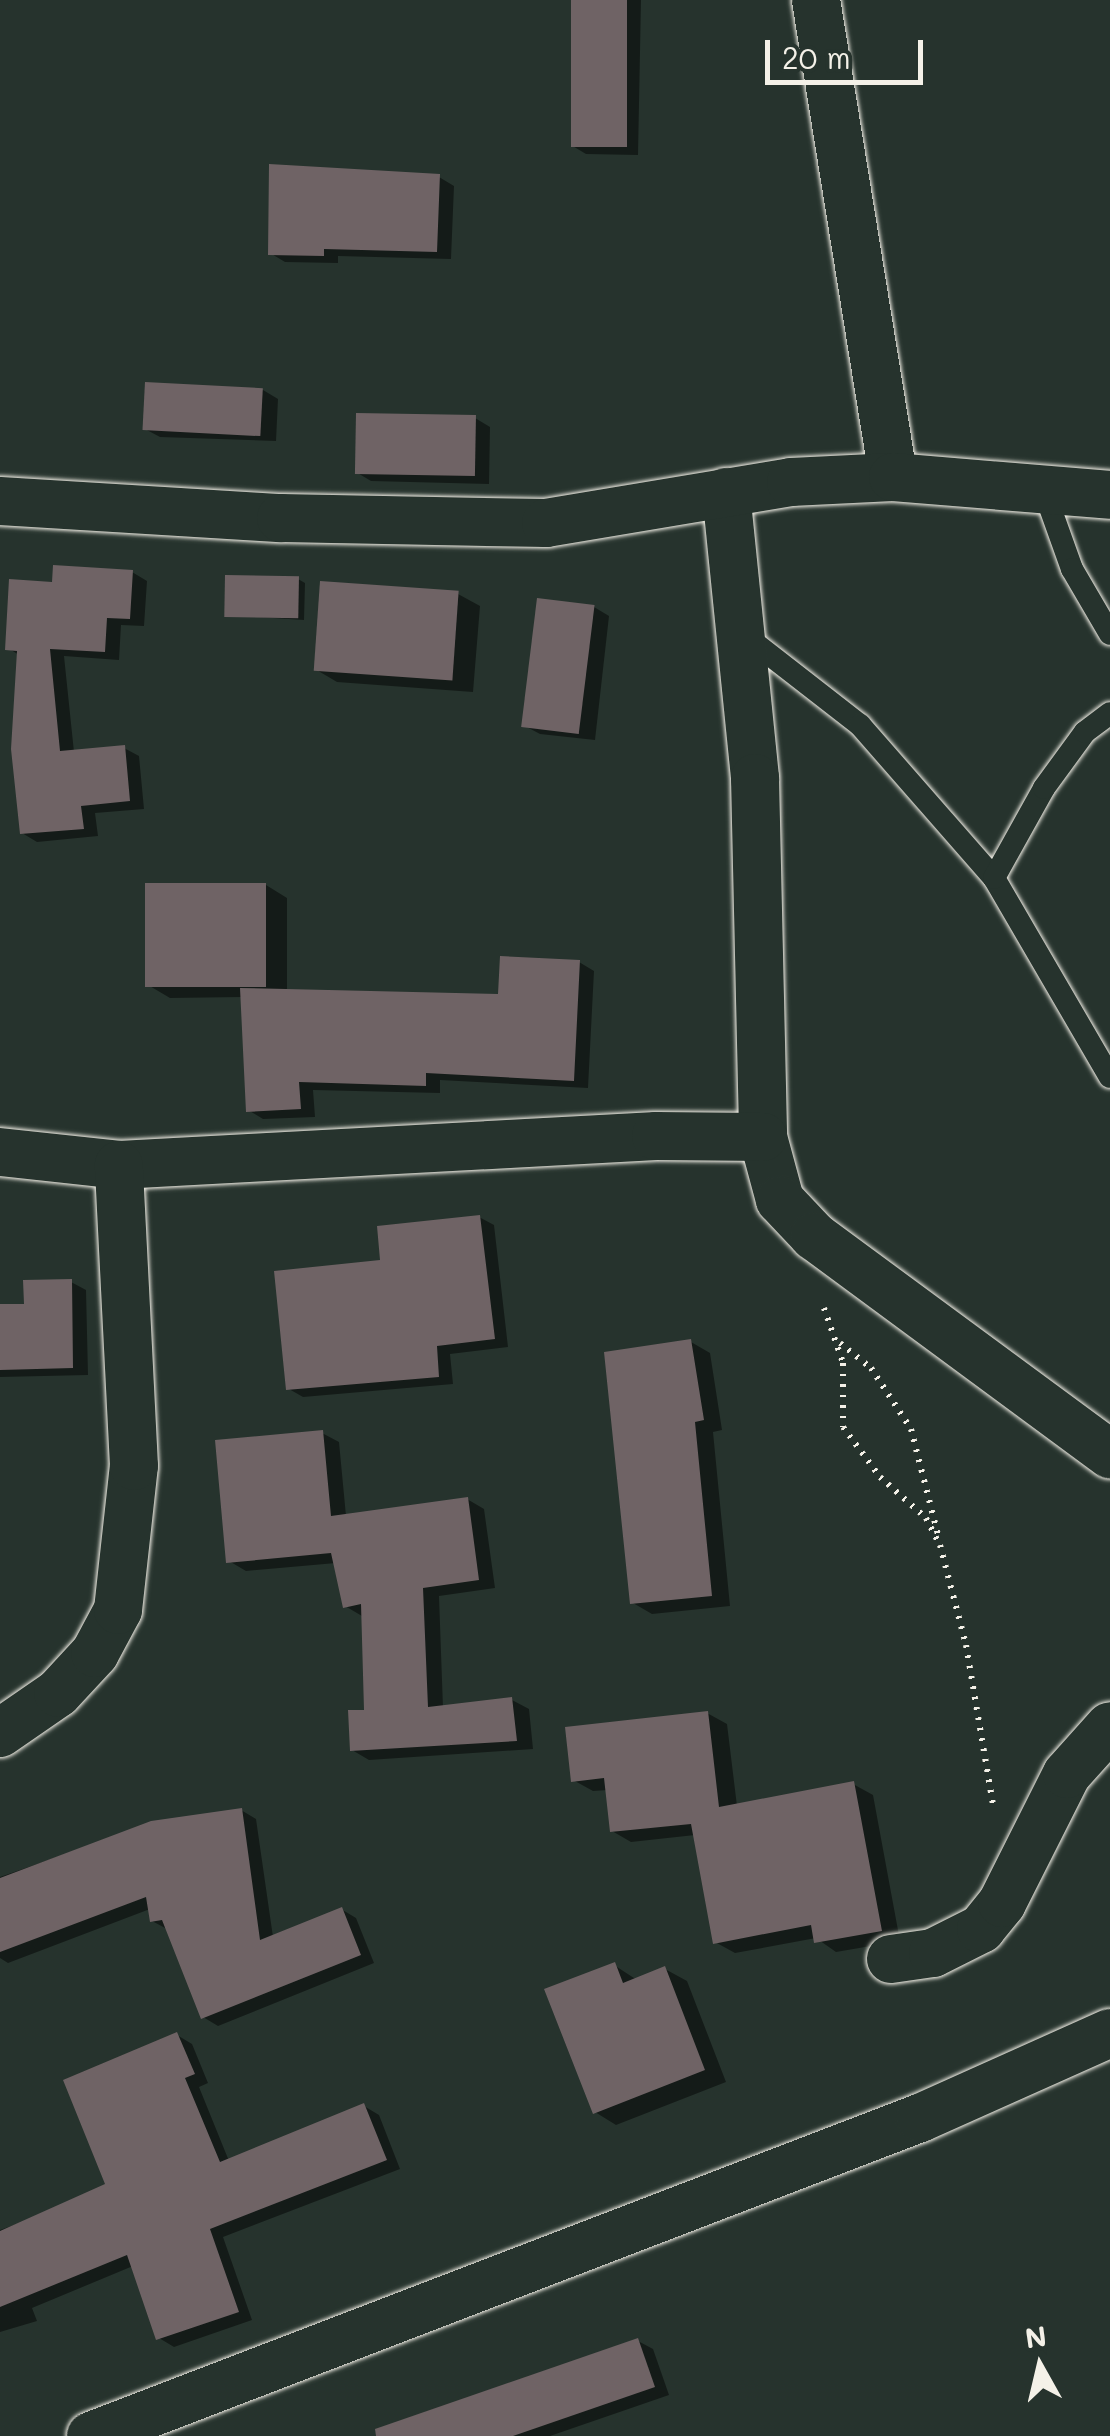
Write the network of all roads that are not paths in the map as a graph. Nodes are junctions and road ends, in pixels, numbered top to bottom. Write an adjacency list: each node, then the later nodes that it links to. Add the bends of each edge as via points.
1 (816, 0): 2 (street)
2 (893, 477): 3 (street); 4 (street)
3 (1043, 488): 5 (street); 8 (lane, via 1072,569)
4 (726, 492): 6 (street, via 546,523 281,518); 7 (street)
5 (1110, 495)
6 (0, 501)
7 (742, 634): 10 (lane, via 860,725); 12 (street, via 763,928)
8 (1110, 634)
9 (1110, 713): 10 (lane, via 1085,732 1044,788)
10 (994, 878): 11 (lane)
11 (1110, 1077)
12 (763, 1137): 14 (street, via 656,1136); 15 (street, via 780,1200 814,1236)
13 (0, 1152): 14 (street)
14 (119, 1164): 17 (street, via 134,1466 118,1610 95,1653 58,1694)
15 (1110, 1454)
16 (1110, 1726): 18 (street, via 1067,1774 981,1929 933,1953)
17 (0, 1733)
18 (891, 1959)
19 (1110, 2033): 20 (street, via 920,2118)
20 (92, 2436)

